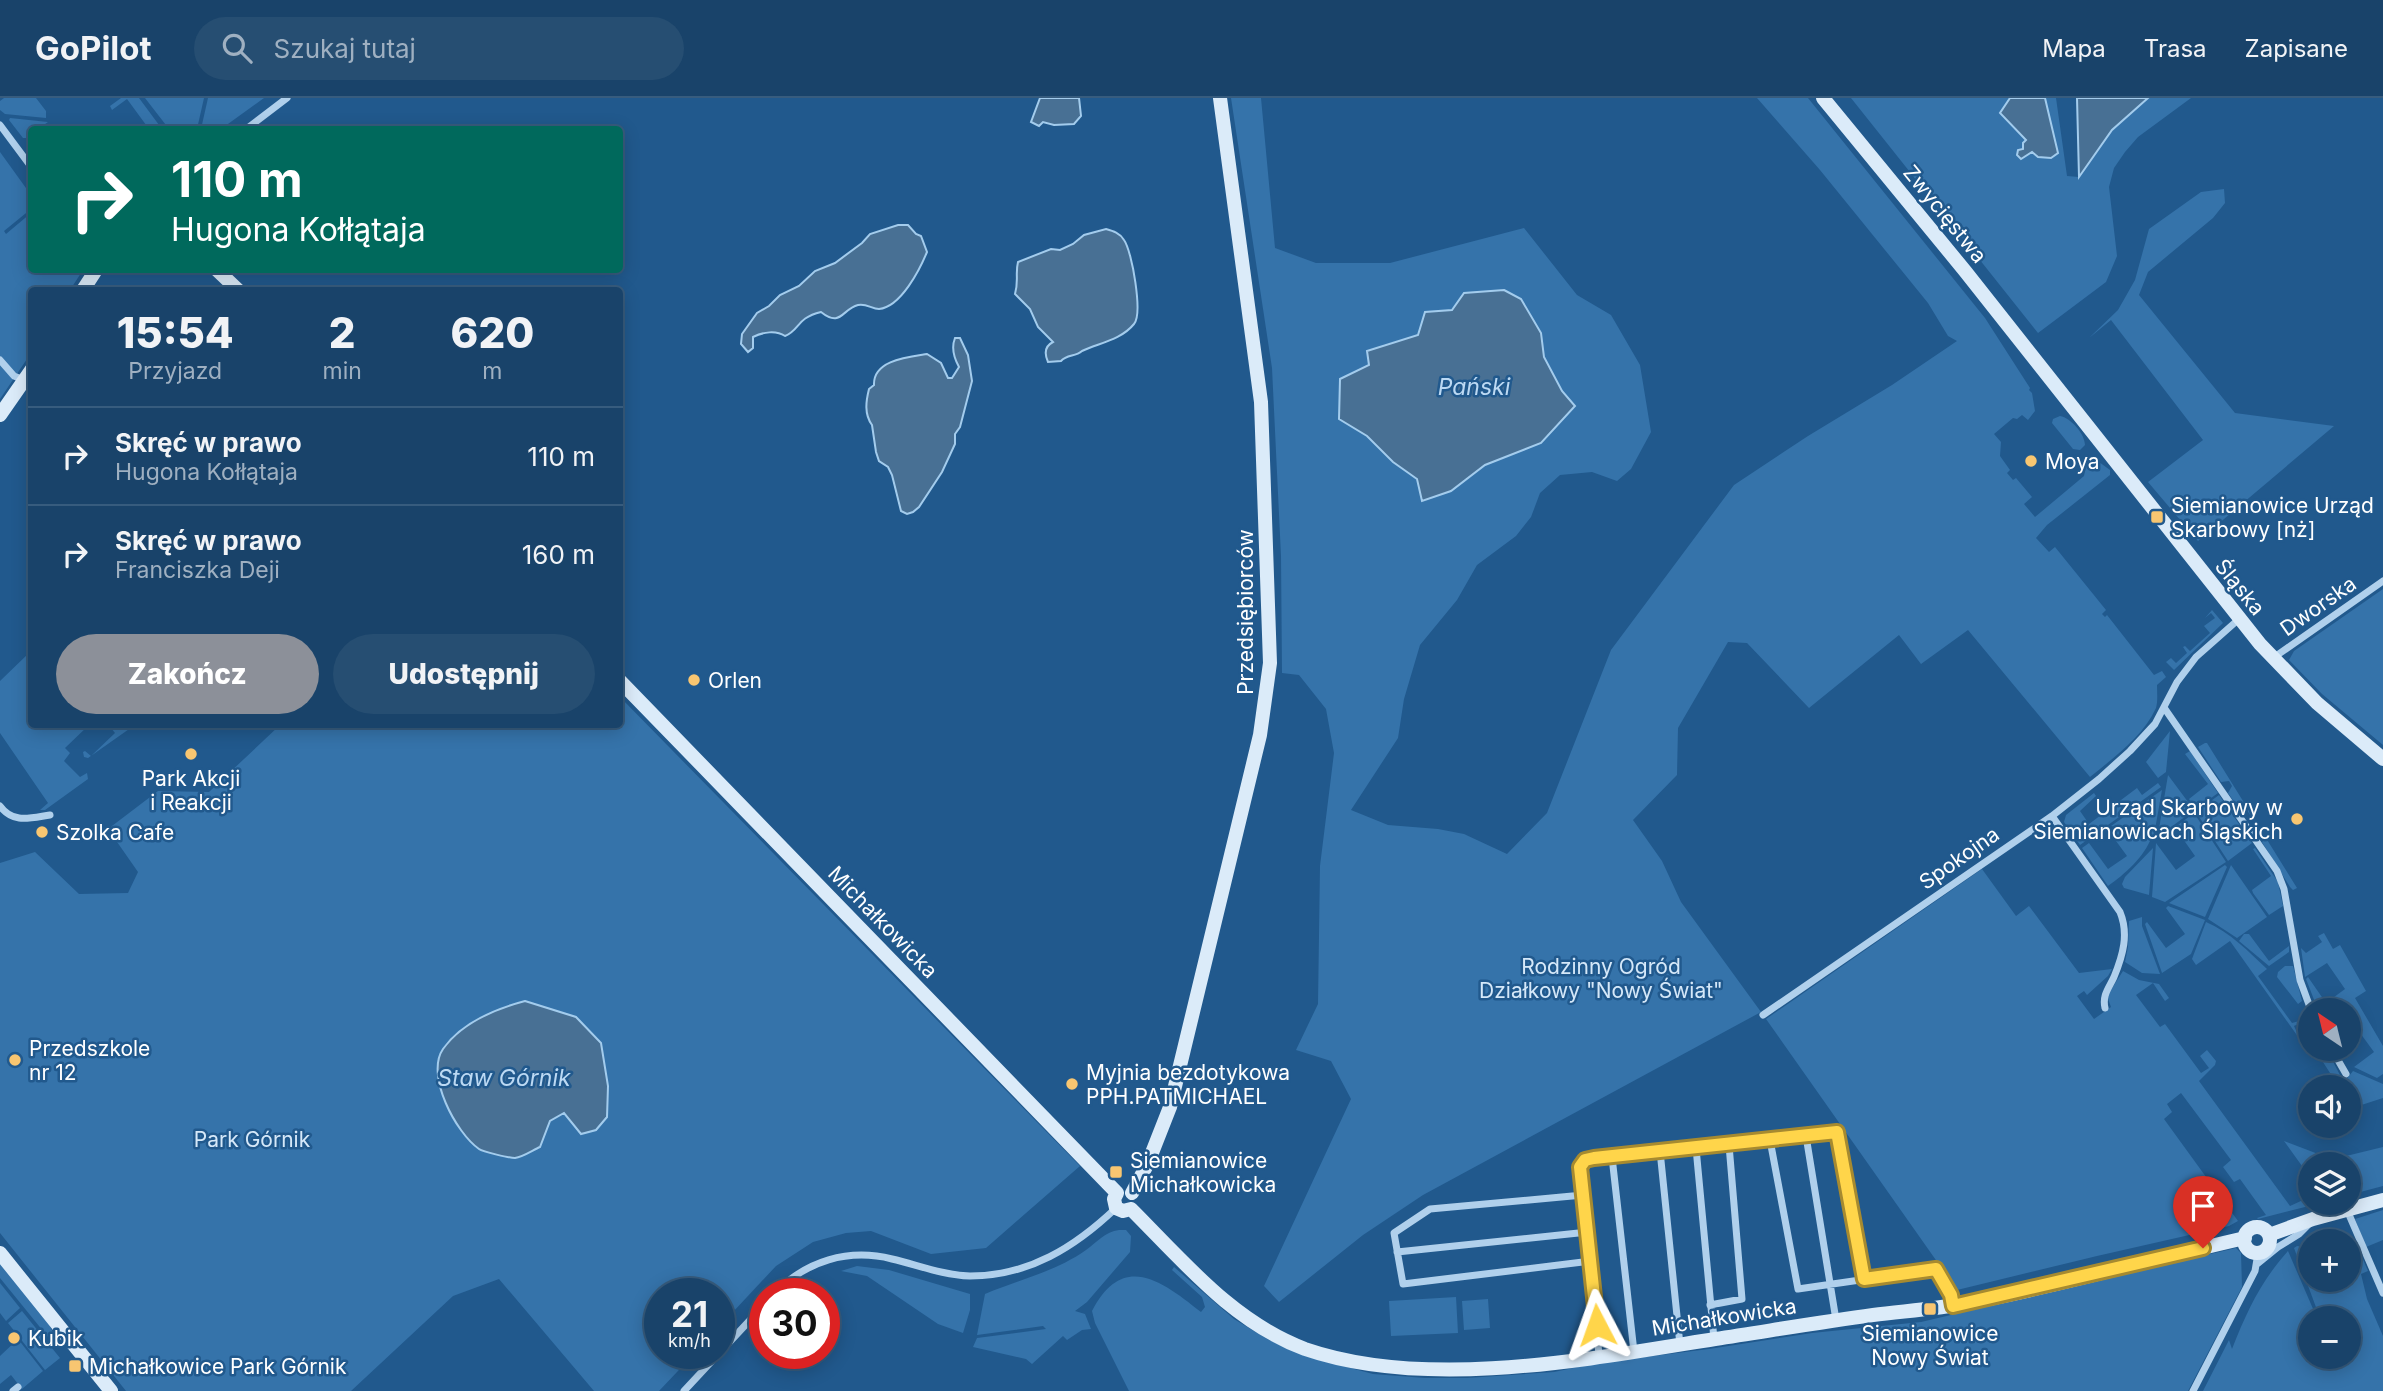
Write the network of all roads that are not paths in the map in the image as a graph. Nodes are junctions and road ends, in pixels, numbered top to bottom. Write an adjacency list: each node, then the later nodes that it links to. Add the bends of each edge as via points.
1 (287, 98): 5 (street)
2 (1220, 98): 35 (street, Przedsiębiorców, via 1261,402 1269,672 1260,735 1170,1107 1148,1163)
3 (1823, 98): 9 (street, Zwycięstwa)
4 (0, 125): 6 (street)
5 (250, 126)
6 (28, 163)
7 (220, 273): 8 (street)
8 (235, 287)
9 (2033, 357): 14 (street, Śląska)
10 (0, 360): 11 (street, via 14,376)
11 (28, 374): 12 (street)
12 (0, 415)
13 (2383, 581): 15 (street, Dworska)
14 (2240, 618): 15 (street, Śląska); 17 (street, Spokojna, via 2196,657 2177,682)
15 (2272, 659): 18 (street, Śląska)
16 (623, 684): 35 (street, Michałkowicka)
17 (2165, 709): 21 (street, Spokojna, via 2130,751); 22 (street, via 2277,871)
18 (2383, 758)
19 (0, 806): 20 (street, via 13,818)
20 (50, 815)
21 (2052, 816): 23 (street, via 2124,923 2122,955 2104,996); 24 (street, Spokojna)
22 (2307, 998)
23 (2105, 1008)
24 (1763, 1015)
25 (2338, 1061): 26 (street)
26 (2346, 1074)
27 (1806, 1136): 28 (street); 48 (street, via 1837,1132); 49 (street)
28 (1770, 1140): 29 (street); 49 (street, via 1798,1289)
29 (1729, 1144): 30 (street); 51 (street, via 1742,1299)
30 (1696, 1148): 31 (street); 51 (street)
31 (1660, 1151): 32 (street); 56 (street)
32 (1612, 1157): 33 (street, via 1581,1164); 57 (street)
33 (1583, 1195): 40 (street); 43 (street, via 1430,1209 1394,1233)
34 (2383, 1200): 36 (street)
35 (1124, 1201): 47 (street, via 1063,1251 1008,1272 957,1275 890,1258 851,1255 827,1260); 58 (street, Michałkowicka, via 1242,1316 1308,1351 1370,1365 1446,1372)
36 (2361, 1206)
37 (2328, 1215): 39 (street)
38 (2349, 1215): 50 (street)
39 (2313, 1219): 41 (street); 45 (street, via 2300,1234)
40 (1588, 1232): 43 (street); 46 (street)
41 (2269, 1235): 42 (street, via 2257,1227); 45 (street, via 2269,1246)
42 (2245, 1238): 45 (street); 52 (street, Michałkowicka)
43 (1397, 1252): 46 (street, via 1403,1283)
44 (0, 1253): 59 (street)
45 (2257, 1259): 61 (street)
46 (1591, 1261): 58 (street)
47 (792, 1278)
48 (1864, 1279): 49 (street); 52 (street, via 1936,1269)
49 (1830, 1284): 54 (street)
50 (2383, 1293)
51 (1710, 1305): 55 (street)
52 (1953, 1306): 54 (street, Michałkowicka)
53 (749, 1321): 60 (street)
54 (1836, 1321): 55 (street, Michałkowicka)
55 (1714, 1339): 56 (street, Michałkowicka)
56 (1680, 1345): 57 (street, Michałkowicka)
57 (1634, 1352): 58 (street, Michałkowicka)
58 (1599, 1357)
59 (111, 1391)
60 (684, 1391)
61 (2193, 1391)

